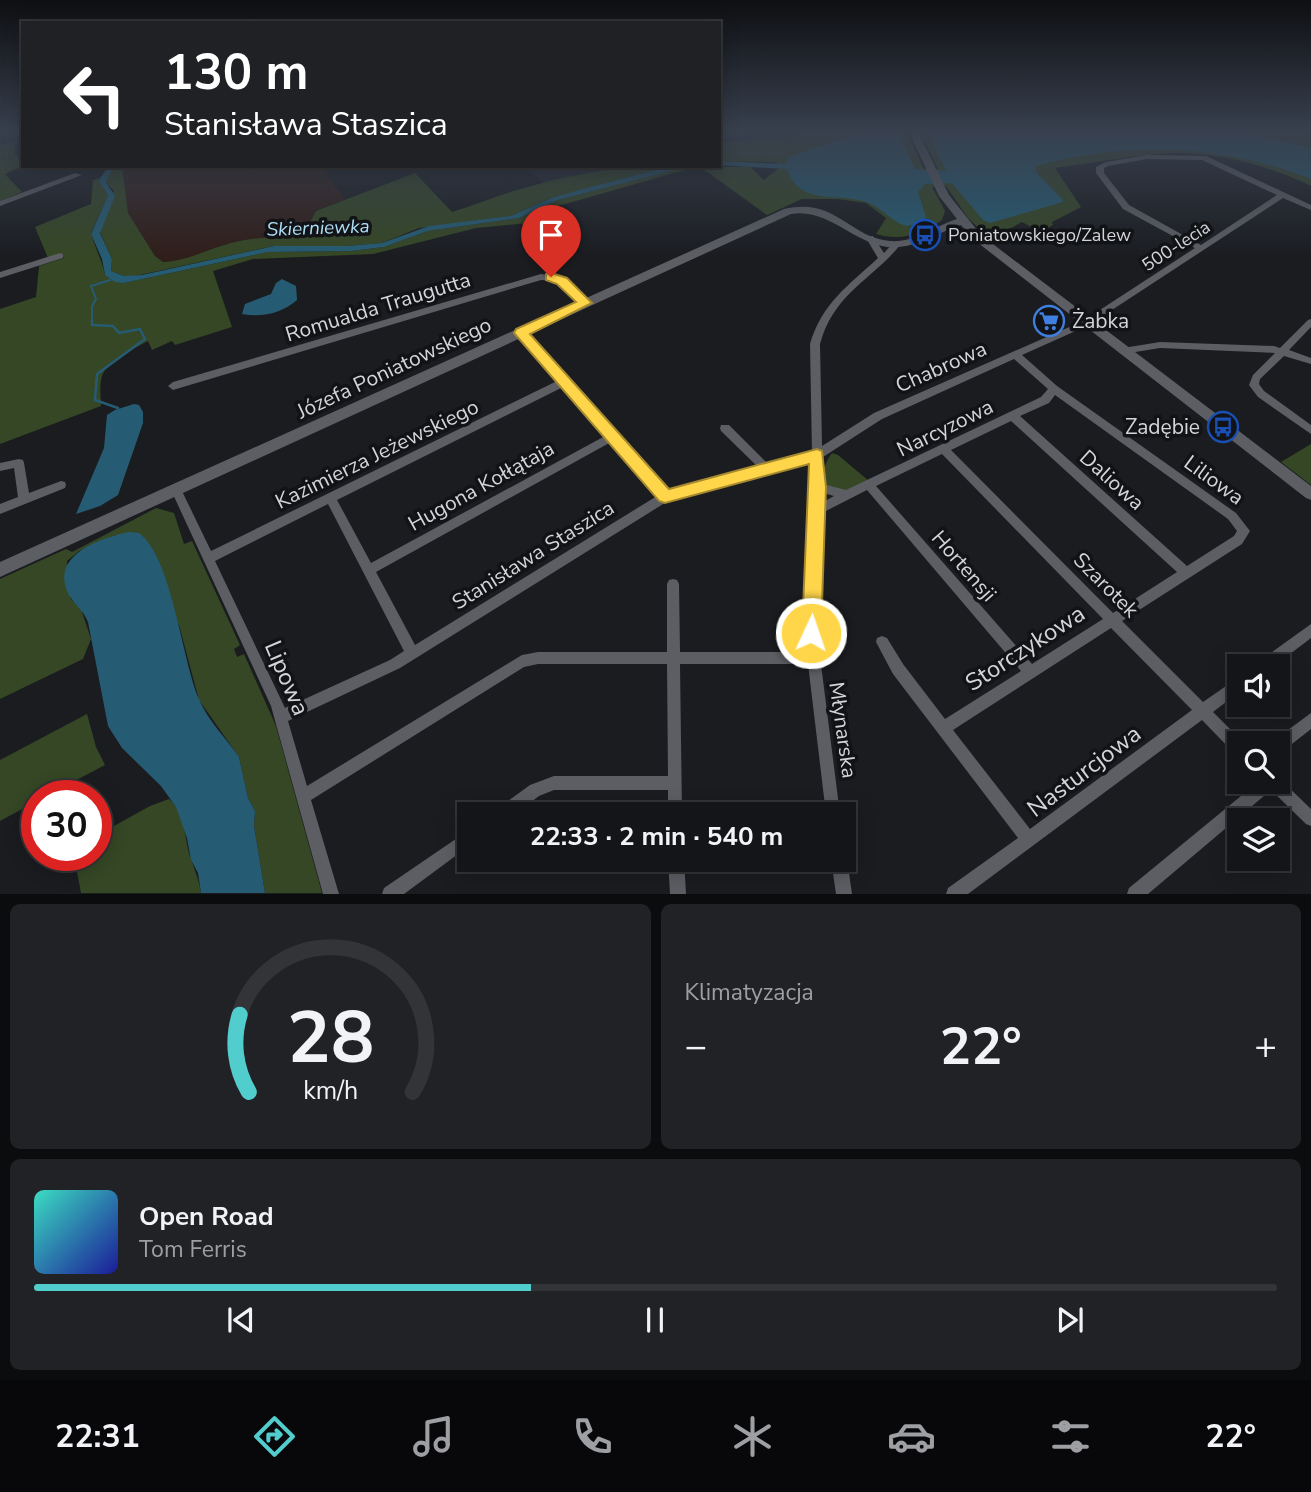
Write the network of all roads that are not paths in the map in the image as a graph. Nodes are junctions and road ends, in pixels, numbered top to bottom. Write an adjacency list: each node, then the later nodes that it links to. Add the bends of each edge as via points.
1 (932, 174): 8 (street)
2 (1101, 174): 11 (street, via 1126,207)
3 (1237, 174): 5 (street)
4 (78, 175): 6 (street)
5 (1283, 195): 7 (street); 11 (street, 500-lecia)
6 (0, 204)
7 (1311, 208)
8 (962, 221): 10 (street, Józefa Poniatowskiego); 17 (street)
9 (870, 238): 10 (street, Józefa Poniatowskiego); 13 (street); 15 (street, Józefa Poniatowskiego, via 825,212 794,209)
10 (897, 244): 13 (street, Młynarska)
11 (1201, 248): 17 (street, 500-lecia)
12 (60, 256): 14 (street)
13 (883, 259): 31 (street, Młynarska, via 846,291 821,323 816,344)
14 (0, 275)
15 (585, 303): 18 (street, Józefa Poniatowskiego); 24 (street, Romualda Traugutta, via 559,279 541,277)
16 (1311, 322): 19 (street)
17 (1086, 323): 20 (street); 21 (street, Chabrowa)
18 (521, 333): 23 (street); 37 (street, Józefa Poniatowskiego)
19 (1285, 351): 20 (street, via 1160,345); 22 (street); 28 (street, via 1254,385)
20 (1123, 352): 38 (street)
21 (1016, 355): 25 (street, Liliowa); 31 (street, Chabrowa, via 878,416)
22 (1311, 361)
23 (564, 382): 29 (street); 41 (street, Kazimierza Jeżewskiego)
24 (173, 386)
25 (1054, 389): 26 (street, Narcyzowa, via 1051,396); 45 (street, Liliowa, via 1232,516 1244,531)
26 (1013, 416): 30 (street, Narcyzowa); 49 (street, Daliowa)
27 (725, 428): 33 (street)
28 (1311, 430)
29 (612, 437): 40 (street); 47 (street, Hugona Kołłątaja)
30 (944, 450): 35 (street, Narcyzowa); 51 (street, Szarotek)
31 (817, 456): 33 (street, Stanisława Staszica); 36 (street, Młynarska)
32 (0, 467): 42 (street, via 19,463)
33 (767, 469): 40 (street, Stanisława Staszica)
34 (61, 485): 42 (street)
35 (869, 485): 39 (street, Narcyzowa); 58 (street, Hortensji)
36 (818, 487): 39 (street); 44 (street, Młynarska)
37 (176, 490): 46 (street, Lipowa); 48 (street, Józefa Poniatowskiego)
38 (1311, 494)
39 (847, 495): 44 (street, Narcyzowa)
40 (665, 496): 54 (street, Stanisława Staszica)
41 (331, 498): 46 (street, Kazimierza Jeżewskiego); 47 (street)
42 (24, 499): 43 (street)
43 (0, 509)
44 (817, 510): 57 (street, Młynarska)
45 (1238, 540): 49 (street, Storczykowa)
46 (207, 559): 61 (street, Lipowa)
47 (369, 569): 54 (street)
48 (0, 570)
49 (1185, 572): 51 (street, Storczykowa)
50 (673, 584): 56 (street)
51 (1111, 620): 58 (street, Storczykowa); 60 (street, Szarotek)
52 (1311, 629): 55 (street)
53 (882, 642): 63 (street)
54 (412, 653): 61 (street, Stanisława Staszica)
55 (1279, 654)
56 (674, 658): 57 (street); 66 (street); 69 (street, via 522,661)
57 (812, 658): 72 (street, Młynarska)
58 (1030, 672): 63 (street, Storczykowa)
59 (1227, 693): 60 (street, Nasturcjowa)
60 (1202, 712): 64 (street, Szarotek); 74 (street, Nasturcjowa)
61 (281, 717): 69 (street, Lipowa)
62 (1311, 720): 65 (street)
63 (943, 728): 74 (street)
64 (1227, 736)
65 (1290, 737)
66 (675, 783): 70 (street, via 554,783); 71 (street)
67 (1256, 794): 83 (street)
68 (1284, 794): 73 (street)
69 (304, 796): 78 (street, Lipowa)
70 (518, 802)
71 (675, 802)
72 (831, 802)
73 (1311, 819)
74 (1029, 840): 82 (street, Nasturcjowa)
75 (457, 846): 79 (street)
76 (677, 872): 80 (street)
77 (841, 872): 81 (street)
78 (331, 894)
79 (390, 894)
80 (678, 894)
81 (844, 894)
82 (954, 894)
83 (1135, 894)

